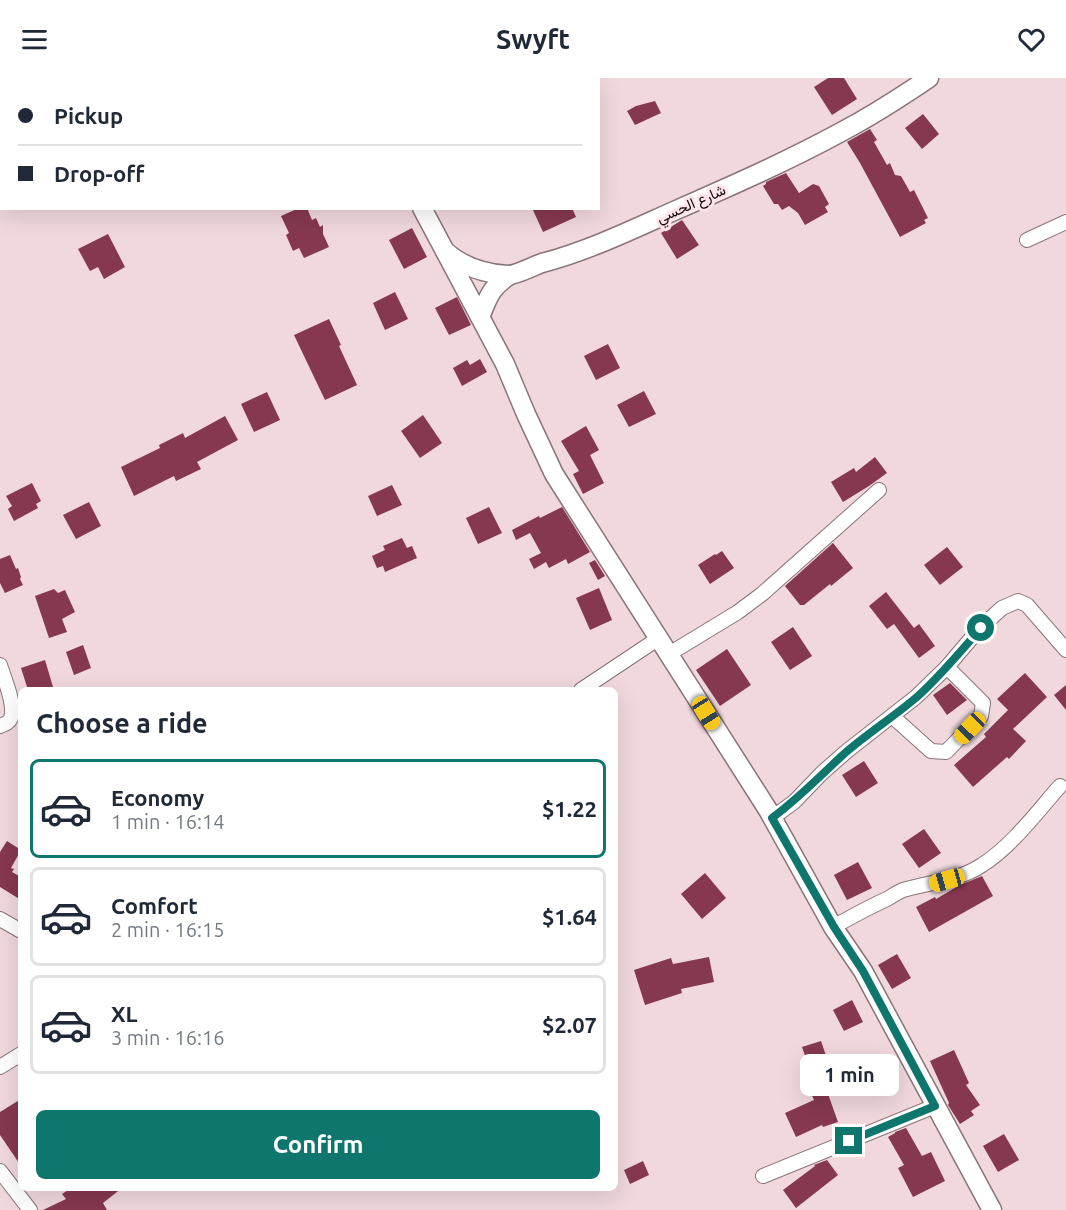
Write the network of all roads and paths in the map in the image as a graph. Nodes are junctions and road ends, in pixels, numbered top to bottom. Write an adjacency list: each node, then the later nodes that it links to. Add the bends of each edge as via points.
1 (928, 78): 6 (street, شارع الحسي, via 844,131 766,171 597,244)
2 (423, 210): 5 (street)
3 (1066, 222): 4 (street)
4 (1027, 240)
5 (442, 248): 6 (street, شارع الحسي, via 466,266); 7 (street)
6 (510, 275): 7 (street, via 489,294)
7 (480, 317): 9 (street, via 505,363 554,474)
8 (879, 490): 11 (street, via 746,606)
9 (658, 638): 11 (street); 14 (street)
10 (1066, 650): 13 (street, via 1027,605 1018,601 1002,608)
11 (669, 654): 18 (street)
12 (0, 665): 16 (street, via 13,710 9,722)
13 (947, 667): 15 (street); 15 (street, via 982,703 981,716 946,752 931,751)
14 (585, 687)
15 (892, 717): 18 (street)
16 (0, 726)
17 (1060, 786): 20 (street, via 1001,852 981,866 902,891)
18 (772, 818): 20 (street)
19 (0, 920): 21 (street)
20 (834, 927): 24 (street, via 863,971)
21 (18, 929)
22 (18, 1056): 23 (street)
23 (0, 1067)
24 (935, 1106): 26 (street); 28 (street)
25 (0, 1171): 27 (street)
26 (763, 1176)
27 (30, 1210)
28 (992, 1210)

